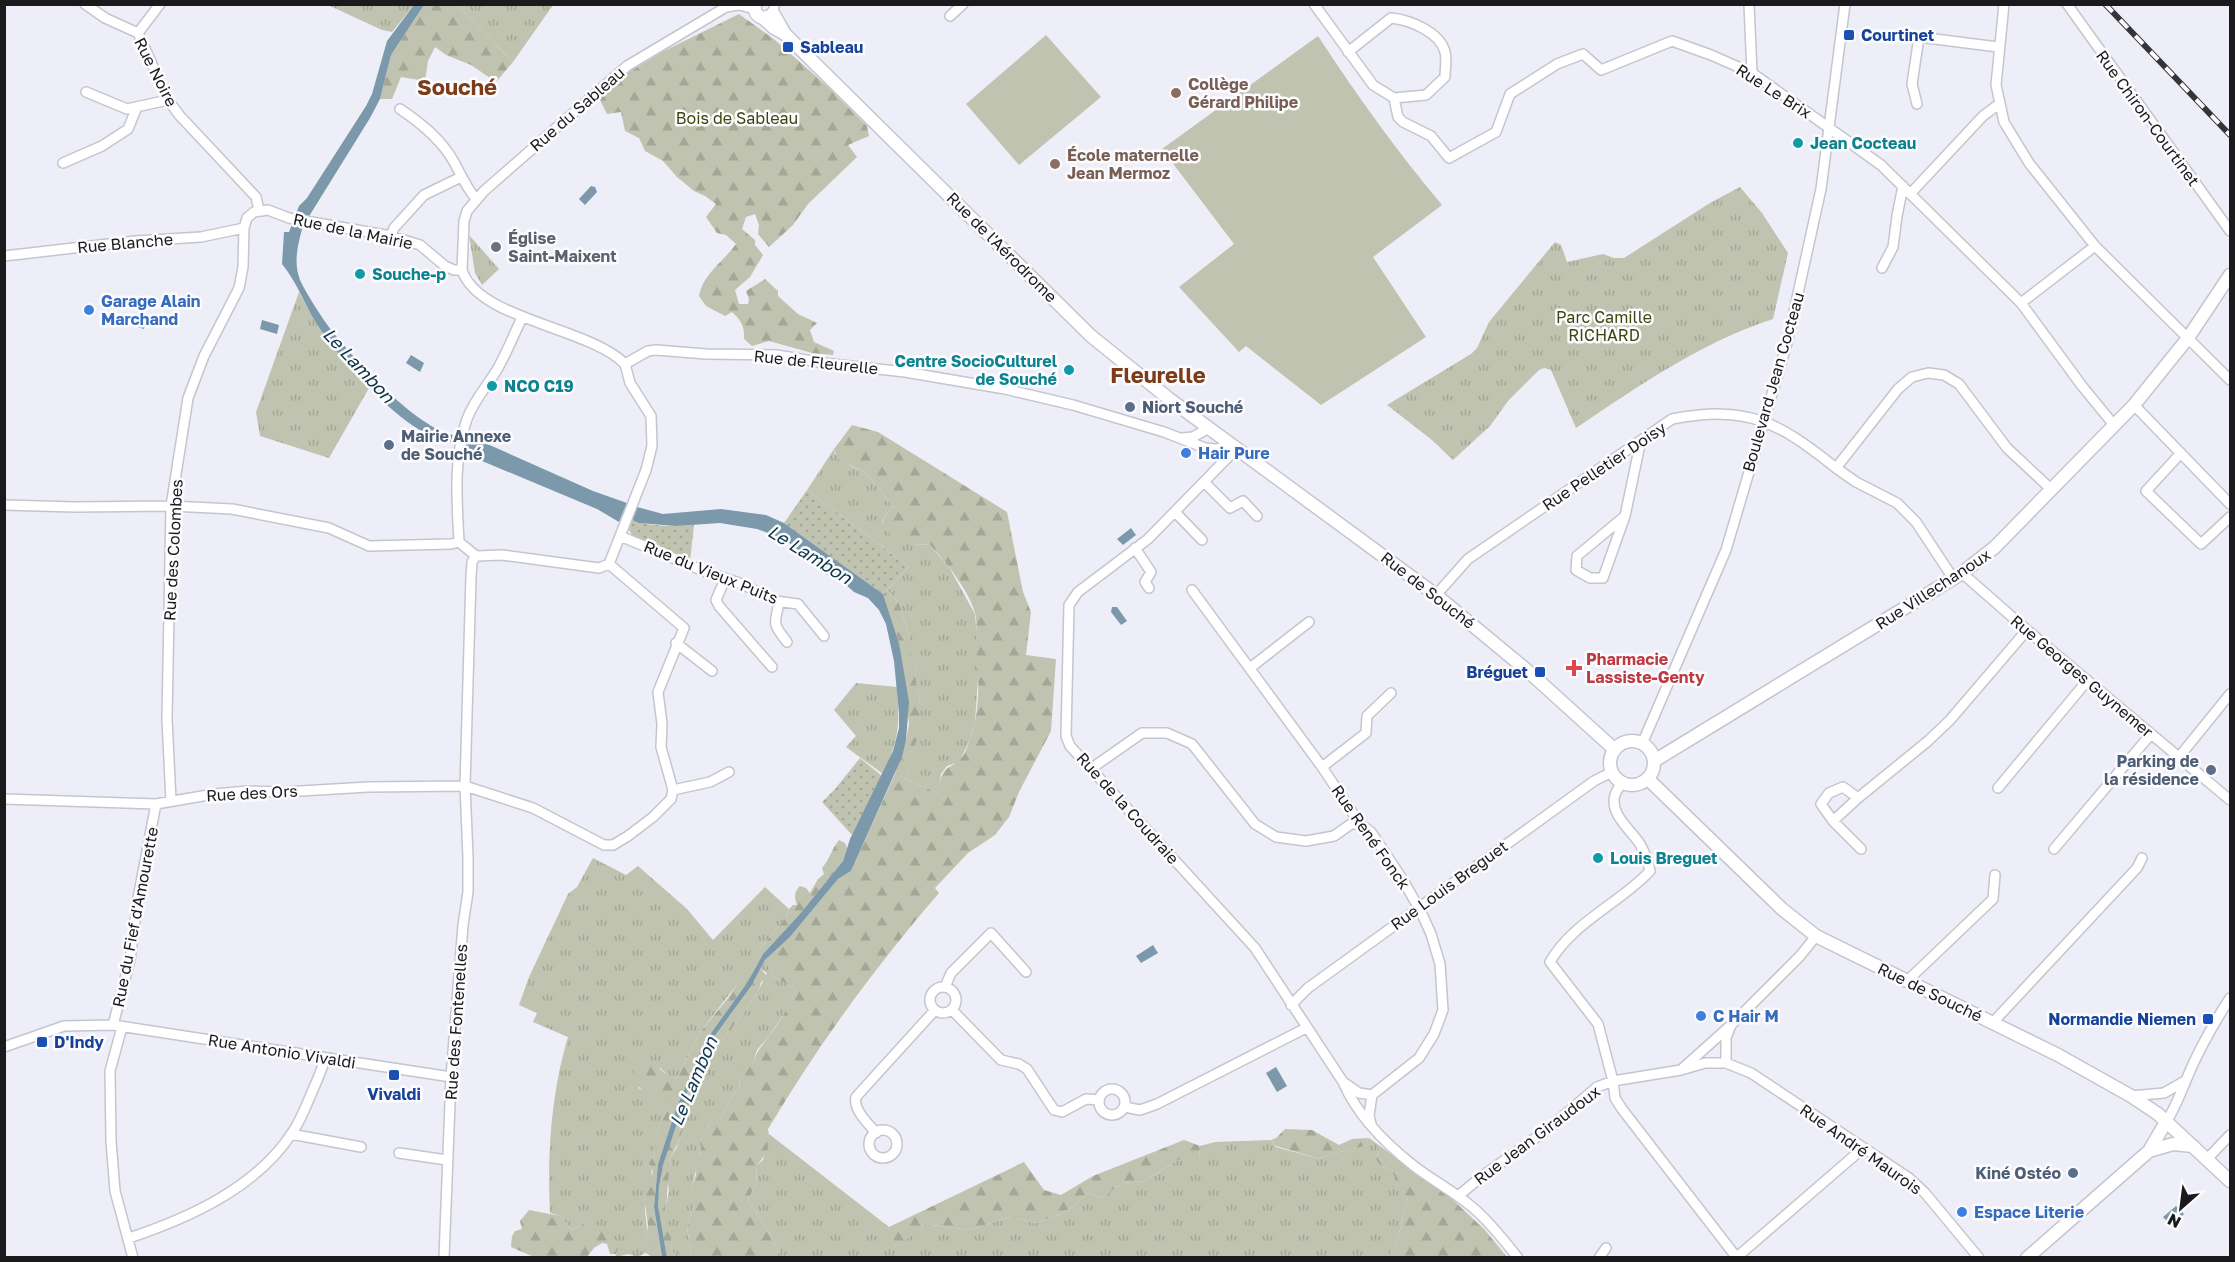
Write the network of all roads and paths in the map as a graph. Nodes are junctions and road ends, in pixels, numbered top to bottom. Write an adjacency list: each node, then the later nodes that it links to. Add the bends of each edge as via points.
1 (86, 4): 11 (street, Rue Noire)
2 (160, 4): 11 (street)
3 (963, 4): 10 (street)
4 (1314, 4): 13 (street)
5 (1749, 4): 14 (street)
6 (1845, 4): 22 (street, Boulevard Jean Cocteau)
7 (2004, 4): 12 (street)
8 (2067, 4): 29 (street, Rue Chiron-Courtinet)
9 (764, 8): 26 (street, Rue du Sableau, via 726,7 627,66); 44 (street, Rue de l'Aérodrome, via 774,28 785,34 1091,336)
10 (950, 16)
11 (138, 33): 17 (street, Rue Noire)
12 (1998, 47): 18 (street, via 1919,37 1912,84); 19 (street)
13 (1348, 52): 16 (street, via 1373,85); 16 (street, via 1391,18 1403,19 1432,33 1445,52 1446,77 1426,95)
14 (1752, 73): 16 (street, Rue Le Brix, via 1672,41 1601,70 1583,54 1557,64 1510,94 1496,132 1449,158 1431,136 1398,117); 22 (street, Rue Le Brix)
15 (86, 92): 20 (street, via 128,109)
16 (1394, 98)
17 (168, 100): 20 (street); 27 (street, Rue Noire, via 256,197)
18 (1917, 104)
19 (1999, 104): 25 (street); 31 (street, via 2004,122 2029,163)
20 (137, 107): 23 (street, via 128,129 102,146)
21 (400, 109): 24 (street, via 428,129 449,155)
22 (1830, 129): 25 (street, Rue Le Brix, via 1881,165); 42 (street, Boulevard Jean Cocteau, via 1803,278)
23 (63, 163)
24 (460, 177): 26 (street); 30 (street, via 424,195 393,228)
25 (1907, 190): 33 (street, via 1893,247); 36 (street, Rue Le Brix)
26 (476, 199): 34 (street, Rue du Sableau, via 464,221)
27 (259, 210): 28 (street, via 250,214); 30 (street, Rue de la Mairie)
28 (244, 228): 32 (street, Rue Blanche, via 201,237 135,240); 54 (street, Rue des Colombes, via 239,288 204,356 189,398)
29 (2230, 231)
30 (391, 236): 34 (street, Rue de la Mairie, via 420,245 446,266)
31 (2095, 246): 36 (street); 38 (street)
32 (4, 256)
33 (1882, 268)
34 (462, 270): 37 (street, Rue de la Mairie, via 472,287)
35 (2230, 274): 38 (street, Rue Villechanoux)
36 (2021, 303): 43 (street, Rue Le Brix)
37 (522, 318): 39 (street, Rue de la Mairie, via 594,343); 61 (street, via 498,367 473,405 464,432 457,504)
38 (2188, 338): 40 (street); 41 (street, Rue Villechanoux)
39 (625, 364): 45 (street, Rue de Fleurelle, via 656,350 777,355 905,372 1073,405); 59 (street, via 630,383 647,407 652,424 650,459)
40 (2230, 380)
41 (2134, 405): 43 (street, Rue Villechanoux); 48 (street)
42 (1764, 422): 46 (street, Rue Pelletier Doisy, via 1732,413 1703,413 1672,419); 49 (street, Rue Pelletier Doisy, via 1806,444); 83 (street, Boulevard Jean Cocteau, via 1726,550)
43 (2114, 425): 51 (street, Rue Villechanoux)
44 (1209, 428): 45 (street); 47 (street, Rue de l'Aérodrome)
45 (1181, 438): 47 (street, Rue de Fleurelle, via 1205,448)
46 (1641, 440): 57 (street); 69 (street, Rue Pelletier Doisy, via 1468,559)
47 (1234, 446): 50 (street, Rue de la Coudraie); 69 (street, Rue de Souché)
48 (2181, 453): 52 (street); 58 (street, via 2146,491 2201,544)
49 (1836, 468): 51 (street, via 1898,389 1912,377 1944,375 1959,384 2007,448); 65 (street, Rue Georges Guynemer, via 1897,503)
50 (1204, 482): 55 (street, Rue de la Coudraie); 56 (street, via 1230,508 1244,501)
51 (2052, 490): 65 (street, Rue Villechanoux, via 1995,548)
52 (2230, 504)
53 (4, 505): 54 (street)
54 (171, 506): 61 (street, via 232,508 329,528 369,546); 99 (street, Rue des Colombes, via 167,719)
55 (1175, 512): 60 (street); 62 (street, Rue de la Coudraie)
56 (1257, 516)
57 (1625, 516): 57 (street, via 1603,578 1590,578 1576,570 1577,556)
58 (2230, 517)
59 (620, 536): 64 (street); 66 (street, Rue du Vieux Puits)
60 (1202, 540)
61 (459, 542): 63 (street)
62 (1136, 548): 67 (street, via 1150,572 1145,582); 88 (street, Rue de la Coudraie, via 1078,592 1069,605 1066,736 1070,746)
63 (476, 555): 64 (street, via 599,568); 93 (street, Rue des Fontenelles, via 471,576)
64 (609, 564): 75 (street, via 684,628)
65 (1958, 576): 72 (street, Rue Georges Guynemer); 86 (street, Rue Villechanoux)
66 (725, 579): 70 (street, Rue du Vieux Puits); 76 (street, via 716,600 719,606)
67 (1149, 588)
68 (1192, 590): 77 (street, Rue René Fonck)
69 (1436, 595): 84 (street, Rue de Souché)
70 (779, 602): 73 (street, Rue du Vieux Puits, via 798,604); 74 (street, via 774,625)
71 (1309, 622): 77 (street)
72 (2026, 630): 79 (street, Rue Georges Guynemer); 96 (street, via 1950,720)
73 (824, 636)
74 (787, 642)
75 (676, 643): 78 (street); 95 (street, via 658,692 661,747)
76 (772, 667)
77 (1250, 668): 87 (street, Rue René Fonck)
78 (712, 671)
79 (2087, 681): 82 (street, Rue Georges Guynemer); 94 (street)
80 (1391, 693): 87 (street, via 1367,716 1366,733)
81 (2230, 694): 85 (street)
82 (2151, 734): 85 (street, Rue Georges Guynemer); 104 (street)
83 (1642, 744): 84 (street, via 1626,742); 86 (street)
84 (1614, 749): 90 (street)
85 (2179, 757): 98 (street, Rue Georges Guynemer)
86 (1654, 761): 91 (street)
87 (1322, 767): 102 (street, Rue René Fonck)
88 (1092, 768): 102 (street, via 1142,733 1167,733 1192,744 1255,824 1276,837 1306,841 1334,836 1351,824); 113 (street, Rue de la Coudraie, via 1255,948)
89 (729, 772): 95 (street, via 710,782)
90 (1612, 772): 92 (street); 107 (street, Rue Louis Breguet, via 1594,781)
91 (1648, 779): 92 (street, via 1638,784); 108 (street, Rue de Souché, via 1782,909)
92 (1622, 782): 125 (street, via 1614,796 1616,812 1639,843 1650,871 1559,946 1550,962 1598,1024)
93 (465, 786): 95 (street, Rue des Ors, via 533,808 604,845 613,845 653,817 671,799); 99 (street, Rue des Ors, via 248,791); 124 (street, Rue des Fontenelles, via 468,892)
94 (1998, 788)
95 (673, 790)
96 (1858, 798): 101 (street); 101 (street, via 1843,787 1829,793 1821,804)
97 (4, 799): 100 (street, Rue des Ors)
98 (2230, 800)
99 (171, 801): 100 (street, Rue des Ors)
100 (156, 804): 118 (street, Rue du Fief d'Amourette)
101 (1833, 821): 103 (street)
102 (1360, 824): 107 (street, Rue René Fonck, via 1371,832)
103 (1861, 849)
104 (2054, 849)
105 (2142, 858): 116 (street)
106 (1995, 874): 110 (street, via 1993,898)
107 (1419, 908): 113 (street, Rue Louis Breguet, via 1308,988); 128 (street, Rue René Fonck, via 1440,964 1443,1010 1419,1058)
108 (1816, 936): 110 (street, Rue de Souché); 117 (street)
109 (1026, 972): 111 (street, via 990,933 951,973)
110 (1907, 981): 116 (street, Rue de Souché)
111 (945, 987): 114 (street, via 932,994); 115 (street, via 956,998)
112 (2230, 998): 126 (street)
113 (1291, 1005): 119 (street, Rue de la Coudraie)
114 (935, 1010): 115 (street); 134 (street, via 856,1097 856,1108)
115 (952, 1010): 130 (street, via 1001,1060 1027,1069 1054,1110 1062,1112 1086,1100)
116 (1993, 1024): 129 (street, Rue de Souché)
117 (1731, 1025): 122 (street, via 1726,1038); 123 (street)
118 (118, 1026): 120 (street, Rue du Fief d'Amourette, via 64,1026); 121 (street, Rue Antonio Vivaldi); 146 (street, via 110,1071 111,1141 115,1191)
119 (1306, 1028): 127 (street, Rue de la Coudraie); 131 (street, via 1157,1104 1140,1110)
120 (4, 1047)
121 (325, 1058): 124 (street, Rue Antonio Vivaldi); 135 (street)
122 (1726, 1063): 123 (street, Rue André Maurois, via 1704,1063); 139 (street, Rue André Maurois, via 1750,1073)
123 (1681, 1070): 125 (street, Rue Jean Giraudoux)
124 (451, 1077): 143 (street, Rue des Fontenelles)
125 (1613, 1081): 145 (street, Rue Jean Giraudoux, via 1597,1087); 152 (street, via 1615,1098 1629,1120)
126 (2186, 1081): 129 (street, via 2164,1093); 132 (street)
127 (1343, 1082): 128 (street, via 1359,1093); 133 (street, Rue de la Coudraie, via 1350,1100)
128 (1372, 1095): 133 (street)
129 (2131, 1096): 132 (street, Rue de Souché)
130 (1099, 1100): 131 (street, via 1106,1114 1119,1114); 131 (street, via 1106,1090 1118,1090 1125,1099)
131 (1125, 1107)
132 (2166, 1122): 137 (street, Rue de Souché); 140 (street)
133 (1371, 1124): 145 (street, Rue de la Coudraie, via 1413,1166)
134 (876, 1132)
135 (291, 1134): 138 (street); 146 (street, via 267,1163 237,1187)
136 (2230, 1135): 142 (street)
137 (2193, 1146): 140 (street, via 2173,1144); 142 (street, Rue de Souché)
138 (361, 1147)
139 (1862, 1149): 152 (street); 153 (street, Rue André Maurois, via 1909,1178)
140 (2149, 1151): 154 (street)
141 (399, 1153): 143 (street)
142 (2208, 1158): 144 (street, Rue de Souché)
143 (447, 1160): 149 (street, Rue des Fontenelles)
144 (2230, 1181)
145 (1458, 1196): 150 (street, Rue de la Coudraie)
146 (129, 1238): 148 (street)
147 (1606, 1248): 151 (street)
148 (133, 1257)
149 (444, 1257)
150 (1518, 1257)
151 (1599, 1257)
152 (1737, 1257)
153 (1979, 1257)
154 (2027, 1257)

